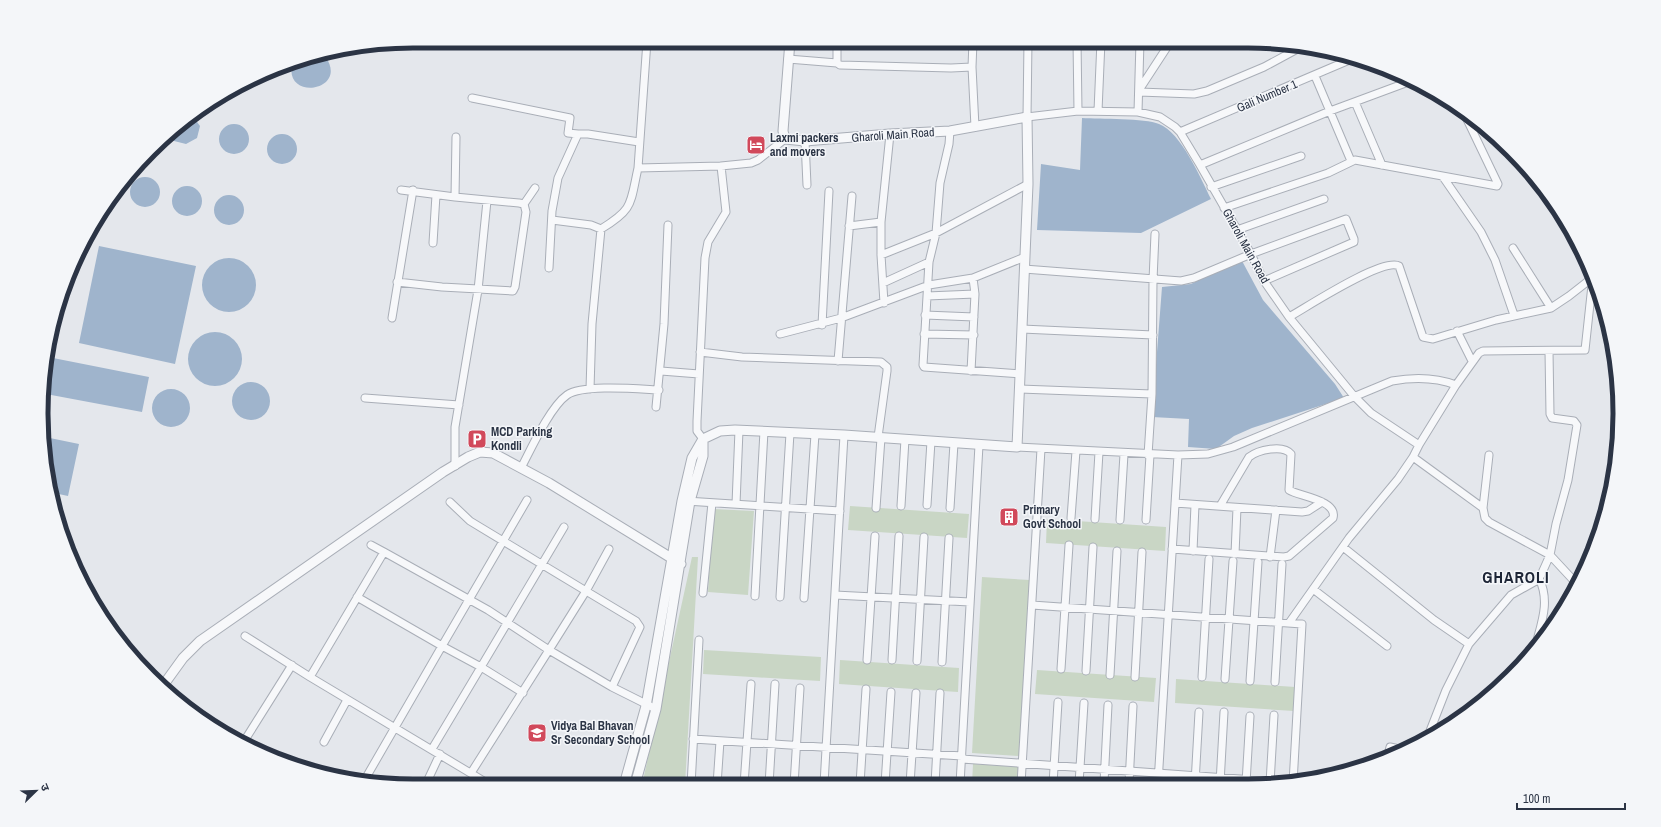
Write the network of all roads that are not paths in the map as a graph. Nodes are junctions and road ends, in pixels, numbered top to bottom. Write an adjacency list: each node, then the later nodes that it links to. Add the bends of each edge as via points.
1 (647, 48): 34 (street)
2 (789, 48): 11 (street)
3 (837, 48): 13 (street)
4 (973, 48): 14 (street)
5 (1028, 48): 24 (street)
6 (1077, 48): 20 (street)
7 (1101, 48): 21 (street)
8 (1140, 48): 17 (street)
9 (1167, 48): 17 (street)
10 (1294, 51): 17 (street, via 1264,67 1207,91 1194,94)
11 (788, 59): 13 (street); 32 (street, via 783,131)
12 (1347, 61): 15 (street, Gali Number 1)
13 (837, 63): 14 (street)
14 (972, 67): 26 (street)
15 (1315, 76): 22 (street); 28 (street, Gali Number 1)
16 (1404, 84): 19 (street)
17 (1139, 91): 23 (street)
18 (472, 98): 29 (street, via 570,118 568,133)
19 (1355, 102): 22 (street); 39 (street)
20 (1078, 111): 21 (street, Gharoli Main Road); 24 (street, Gharoli Main Road)
21 (1098, 111): 23 (street, Gharoli Main Road)
22 (1330, 111): 36 (street); 37 (street)
23 (1138, 112): 28 (street, Gharoli Main Road, via 1160,117)
24 (1027, 117): 26 (street, Gharoli Main Road); 42 (street)
25 (1469, 123): 41 (street, via 1498,185)
26 (975, 126): 27 (street, Gharoli Main Road)
27 (950, 131): 30 (street, Gharoli Main Road); 62 (street, via 940,183)
28 (1180, 132): 37 (street, Gharoli Main Road)
29 (578, 134): 34 (street); 56 (street, via 558,178)
30 (890, 134): 33 (street, Gharoli Main Road); 57 (street)
31 (456, 137): 51 (street)
32 (785, 139): 33 (street, Gharoli Main Road); 38 (street, via 755,162)
33 (804, 141): 43 (street)
34 (639, 142): 40 (street)
35 (1301, 156): 44 (street)
36 (1351, 161): 39 (street); 55 (street, via 1328,173)
37 (1200, 165): 44 (street, Gharoli Main Road)
38 (721, 166): 40 (street); 99 (street, via 726,212 706,250)
39 (1382, 166): 41 (street)
40 (638, 168): 60 (street, via 626,212)
41 (1443, 177): 86 (street, via 1463,204 1495,260)
42 (1028, 184): 62 (street); 68 (street)
43 (807, 185)
44 (1212, 187): 55 (street, Gharoli Main Road)
45 (535, 188): 54 (street)
46 (401, 190): 47 (street)
47 (413, 190): 49 (street); 76 (street)
48 (829, 191): 91 (street)
49 (436, 195): 51 (street); 64 (street)
50 (852, 196): 59 (street)
51 (455, 197): 53 (street)
52 (1324, 199): 61 (street)
53 (487, 201): 54 (street); 80 (street)
54 (524, 204): 80 (street, via 526,212 513,291)
55 (1224, 208): 61 (street, Gharoli Main Road)
56 (552, 220): 60 (street, via 591,225); 70 (street)
57 (881, 222): 59 (street); 67 (street)
58 (668, 224): 102 (street)
59 (849, 226): 90 (street)
60 (601, 229): 107 (street, via 592,324)
61 (1237, 230): 66 (street, Gharoli Main Road)
62 (936, 233): 67 (street); 69 (street)
63 (1155, 234): 73 (street)
64 (433, 243)
65 (1513, 248): 84 (street)
66 (1251, 254): 73 (street, via 1194,278 1181,281); 75 (street, Gharoli Main Road); 75 (street, via 1346,219 1354,242)
67 (881, 255): 77 (street)
68 (1025, 257): 71 (street); 72 (street)
69 (930, 262): 77 (street); 78 (street)
70 (549, 268)
71 (1024, 269): 73 (street); 92 (street)
72 (974, 278): 78 (street); 81 (street)
73 (1153, 280): 97 (street)
74 (1587, 280): 84 (street, via 1570,296)
75 (1264, 281): 88 (street, Gharoli Main Road)
76 (397, 282): 80 (street); 89 (street)
77 (883, 283): 83 (street)
78 (929, 285): 82 (street); 83 (street)
79 (1591, 289): 98 (street, via 1586,349)
80 (478, 290): 113 (street)
81 (975, 294): 82 (street); 87 (street)
82 (927, 296): 85 (street)
83 (884, 303): 90 (street)
84 (1551, 308): 86 (street)
85 (924, 315): 87 (street); 95 (street)
86 (1514, 315): 93 (street)
87 (974, 317): 96 (street)
88 (1289, 317): 93 (street, via 1359,276 1391,264 1399,266 1424,337 1432,339); 111 (street, Gharoli Main Road)
89 (392, 318)
90 (841, 318): 91 (street); 100 (street)
91 (822, 325): 94 (street)
92 (1022, 329): 97 (street); 105 (street)
93 (1456, 331): 101 (street)
94 (780, 334)
95 (924, 334): 96 (street); 103 (street, via 924,367)
96 (974, 334): 103 (street)
97 (1154, 334): 110 (street)
98 (1549, 351): 101 (street, via 1483,351); 178 (street, via 1550,414 1552,418 1574,421 1577,425 1568,480)
99 (700, 352): 100 (street, via 742,357); 104 (street)
100 (838, 361): 120 (street, via 881,362 887,367)
101 (1472, 361): 106 (street)
102 (661, 371): 104 (street); 109 (street)
103 (972, 371): 105 (street)
104 (699, 374): 121 (street, via 697,431)
105 (1020, 374): 108 (street)
106 (1456, 385): 111 (street, via 1430,378 1404,379); 126 (street)
107 (590, 389): 109 (street); 137 (street, via 573,392 557,404)
108 (1020, 389): 110 (street); 127 (street)
109 (659, 390): 114 (street)
110 (1152, 394): 132 (street)
111 (1354, 396): 126 (street, Gharoli Main Road, via 1371,413); 134 (street, via 1233,447 1208,454)
112 (365, 398): 113 (street)
113 (459, 405): 136 (street, via 455,427)
114 (656, 407)
115 (739, 430): 116 (street); 121 (street, via 720,431); 143 (street)
116 (764, 431): 117 (street); 147 (street)
117 (790, 433): 118 (street); 150 (street)
118 (815, 434): 119 (street); 155 (street)
119 (844, 435): 120 (street); 157 (street)
120 (879, 438): 122 (street); 151 (street)
121 (703, 439): 139 (street, via 703,456)
122 (905, 439): 123 (street); 148 (street)
123 (931, 441): 124 (street); 145 (street)
124 (954, 443): 125 (street); 152 (street)
125 (979, 444): 127 (street); 202 (street)
126 (1419, 446): 135 (street)
127 (1017, 447): 128 (street)
128 (1041, 449): 129 (street); 203 (street)
129 (1076, 451): 130 (street); 158 (street)
130 (1099, 452): 131 (street); 159 (street)
131 (1124, 454): 132 (street); 160 (street)
132 (1149, 455): 134 (street); 161 (street)
133 (1489, 455): 154 (street)
134 (1178, 456): 144 (street)
135 (1413, 457): 154 (street); 171 (street, via 1398,480)
136 (455, 466): 137 (street, via 480,452 493,453); 235 (street, via 301,569 200,641)
137 (521, 468): 181 (street)
138 (527, 500): 167 (street)
139 (686, 501): 142 (street); 181 (street); 185 (street)
140 (450, 502): 167 (street, via 470,521)
141 (1322, 502): 149 (street, via 1289,490 1290,453 1282,450 1264,450 1250,457); 156 (street, via 1305,512); 179 (street, via 1333,510 1333,518 1289,556)
142 (712, 503): 143 (street); 191 (street)
143 (736, 504): 147 (street)
144 (1175, 504): 146 (street); 173 (street)
145 (927, 505)
146 (1196, 505): 149 (street); 175 (street)
147 (759, 506): 150 (street); 193 (street)
148 (901, 506)
149 (1220, 506): 153 (street)
150 (786, 508): 155 (street); 195 (street)
151 (876, 508)
152 (950, 508)
153 (1237, 508): 156 (street); 180 (street)
154 (1483, 508): 178 (street, via 1485,518 1489,522)
155 (810, 509): 157 (street); 197 (street)
156 (1276, 510): 179 (street)
157 (840, 511): 192 (street)
158 (1072, 518)
159 (1096, 519)
160 (1120, 520)
161 (1146, 520)
162 (564, 527): 184 (street)
163 (875, 536): 196 (street)
164 (899, 536): 198 (street)
165 (924, 537): 200 (street)
166 (949, 538): 201 (street)
167 (504, 543): 184 (street); 199 (street)
168 (371, 545): 176 (street)
169 (1069, 546): 204 (street)
170 (1093, 547): 205 (street)
171 (1343, 547): 189 (street); 218 (street, via 1434,620)
172 (609, 549): 190 (street)
173 (1172, 550): 175 (street); 208 (street)
174 (1117, 551): 206 (street)
175 (1193, 551): 180 (street)
176 (384, 552): 194 (street); 199 (street)
177 (1142, 552): 207 (street)
178 (1550, 555): 187 (street); 188 (street)
179 (1270, 557): 180 (street)
180 (1234, 558): 210 (street)
181 (672, 559): 185 (street); 251 (street)
182 (1209, 559): 209 (street)
183 (1258, 562): 211 (street)
184 (544, 564): 190 (street); 214 (street)
185 (681, 564): 253 (street)
186 (1282, 564): 212 (street)
187 (1539, 578): 215 (street, via 1544,589 1545,610); 218 (street, via 1511,595)
188 (1573, 579)
189 (1313, 589): 213 (street); 220 (street)
190 (586, 591): 221 (street); 240 (street, via 636,621 640,626 640,632)
191 (704, 593)
192 (835, 595): 196 (street); 267 (street)
193 (755, 596)
194 (357, 597): 219 (street); 232 (street)
195 (780, 597)
196 (871, 597): 198 (street); 222 (street)
197 (804, 598)
198 (896, 598): 200 (street); 223 (street)
199 (469, 600): 214 (street); 219 (street)
200 (921, 600): 201 (street); 224 (street)
201 (946, 601): 202 (street); 225 (street)
202 (970, 602): 274 (street)
203 (1032, 605): 204 (street); 275 (street)
204 (1065, 608): 205 (street); 228 (street)
205 (1090, 609): 206 (street); 229 (street)
206 (1114, 611): 207 (street); 230 (street)
207 (1139, 613): 208 (street); 231 (street)
208 (1168, 614): 209 (street); 281 (street)
209 (1205, 617): 210 (street); 233 (street)
210 (1229, 619): 211 (street); 234 (street)
211 (1254, 620): 212 (street); 236 (street)
212 (1279, 622): 213 (street); 237 (street)
213 (1289, 623): 283 (street, via 1303,626)
214 (508, 624): 221 (street); 227 (street)
215 (1539, 634)
216 (246, 636): 226 (street)
217 (699, 640): 261 (street)
218 (1469, 644): 259 (street, via 1446,690)
219 (442, 646): 227 (street); 258 (street)
220 (1387, 646)
221 (549, 650): 240 (street); 244 (street)
222 (867, 660)
223 (892, 660)
224 (917, 661)
225 (942, 662)
226 (292, 665): 232 (street); 260 (street)
227 (481, 667): 244 (street); 268 (street)
228 (1061, 669)
229 (1086, 671)
230 (1110, 675)
231 (1135, 676)
232 (310, 677): 247 (street)
233 (1202, 677)
234 (1225, 679)
235 (166, 681)
236 (1250, 681)
237 (1275, 682)
238 (751, 684): 264 (street)
239 (775, 684): 265 (street)
240 (612, 687): 251 (street)
241 (800, 688): 266 (street)
242 (866, 689): 269 (street)
243 (891, 692): 270 (street)
244 (523, 693): 280 (street)
245 (916, 693): 272 (street)
246 (940, 693): 273 (street)
247 (347, 700): 258 (street); 263 (street)
248 (1058, 702): 276 (street)
249 (1084, 703): 277 (street)
250 (1108, 705): 278 (street)
251 (646, 706): 253 (street); 287 (street)
252 (1134, 706): 279 (street)
253 (656, 710): 288 (street)
254 (1200, 712): 306 (street)
255 (1224, 712): 307 (street)
256 (1274, 715): 284 (street)
257 (1250, 716): 308 (street)
258 (394, 728): 268 (street); 282 (street)
259 (1430, 730)
260 (246, 738)
261 (693, 739): 262 (street); 289 (street)
262 (720, 741): 264 (street); 290 (street)
263 (324, 742)
264 (747, 743): 265 (street); 291 (street)
265 (772, 744): 266 (street); 292 (street)
266 (796, 746): 267 (street); 293 (street)
267 (826, 748): 269 (street); 294 (street)
268 (432, 749): 271 (street)
269 (862, 750): 270 (street); 295 (street)
270 (887, 752): 272 (street); 296 (street)
271 (440, 754): 280 (street); 285 (street)
272 (912, 754): 273 (street); 297 (street)
273 (937, 755): 274 (street); 298 (street)
274 (962, 758): 275 (street); 299 (street)
275 (1022, 763): 276 (street); 300 (street)
276 (1054, 766): 277 (street); 301 (street)
277 (1080, 768): 278 (street); 302 (street)
278 (1105, 769): 279 (street); 303 (street)
279 (1130, 771): 281 (street); 304 (street)
280 (471, 773): 286 (street)
281 (1158, 773): 305 (street); 306 (street)
282 (367, 776)
283 (1293, 776)
284 (1270, 778)
285 (428, 779)
286 (481, 779)
287 (626, 779)
288 (637, 779)
289 (691, 779)
290 (717, 779)
291 (744, 779)
292 (769, 779)
293 (794, 779)
294 (824, 779)
295 (860, 779)
296 (885, 779)
297 (910, 779)
298 (935, 779)
299 (960, 779)
300 (1021, 779)
301 (1053, 779)
302 (1079, 779)
303 (1104, 779)
304 (1129, 779)
305 (1158, 779)
306 (1196, 779)
307 (1220, 779)
308 (1246, 779)

